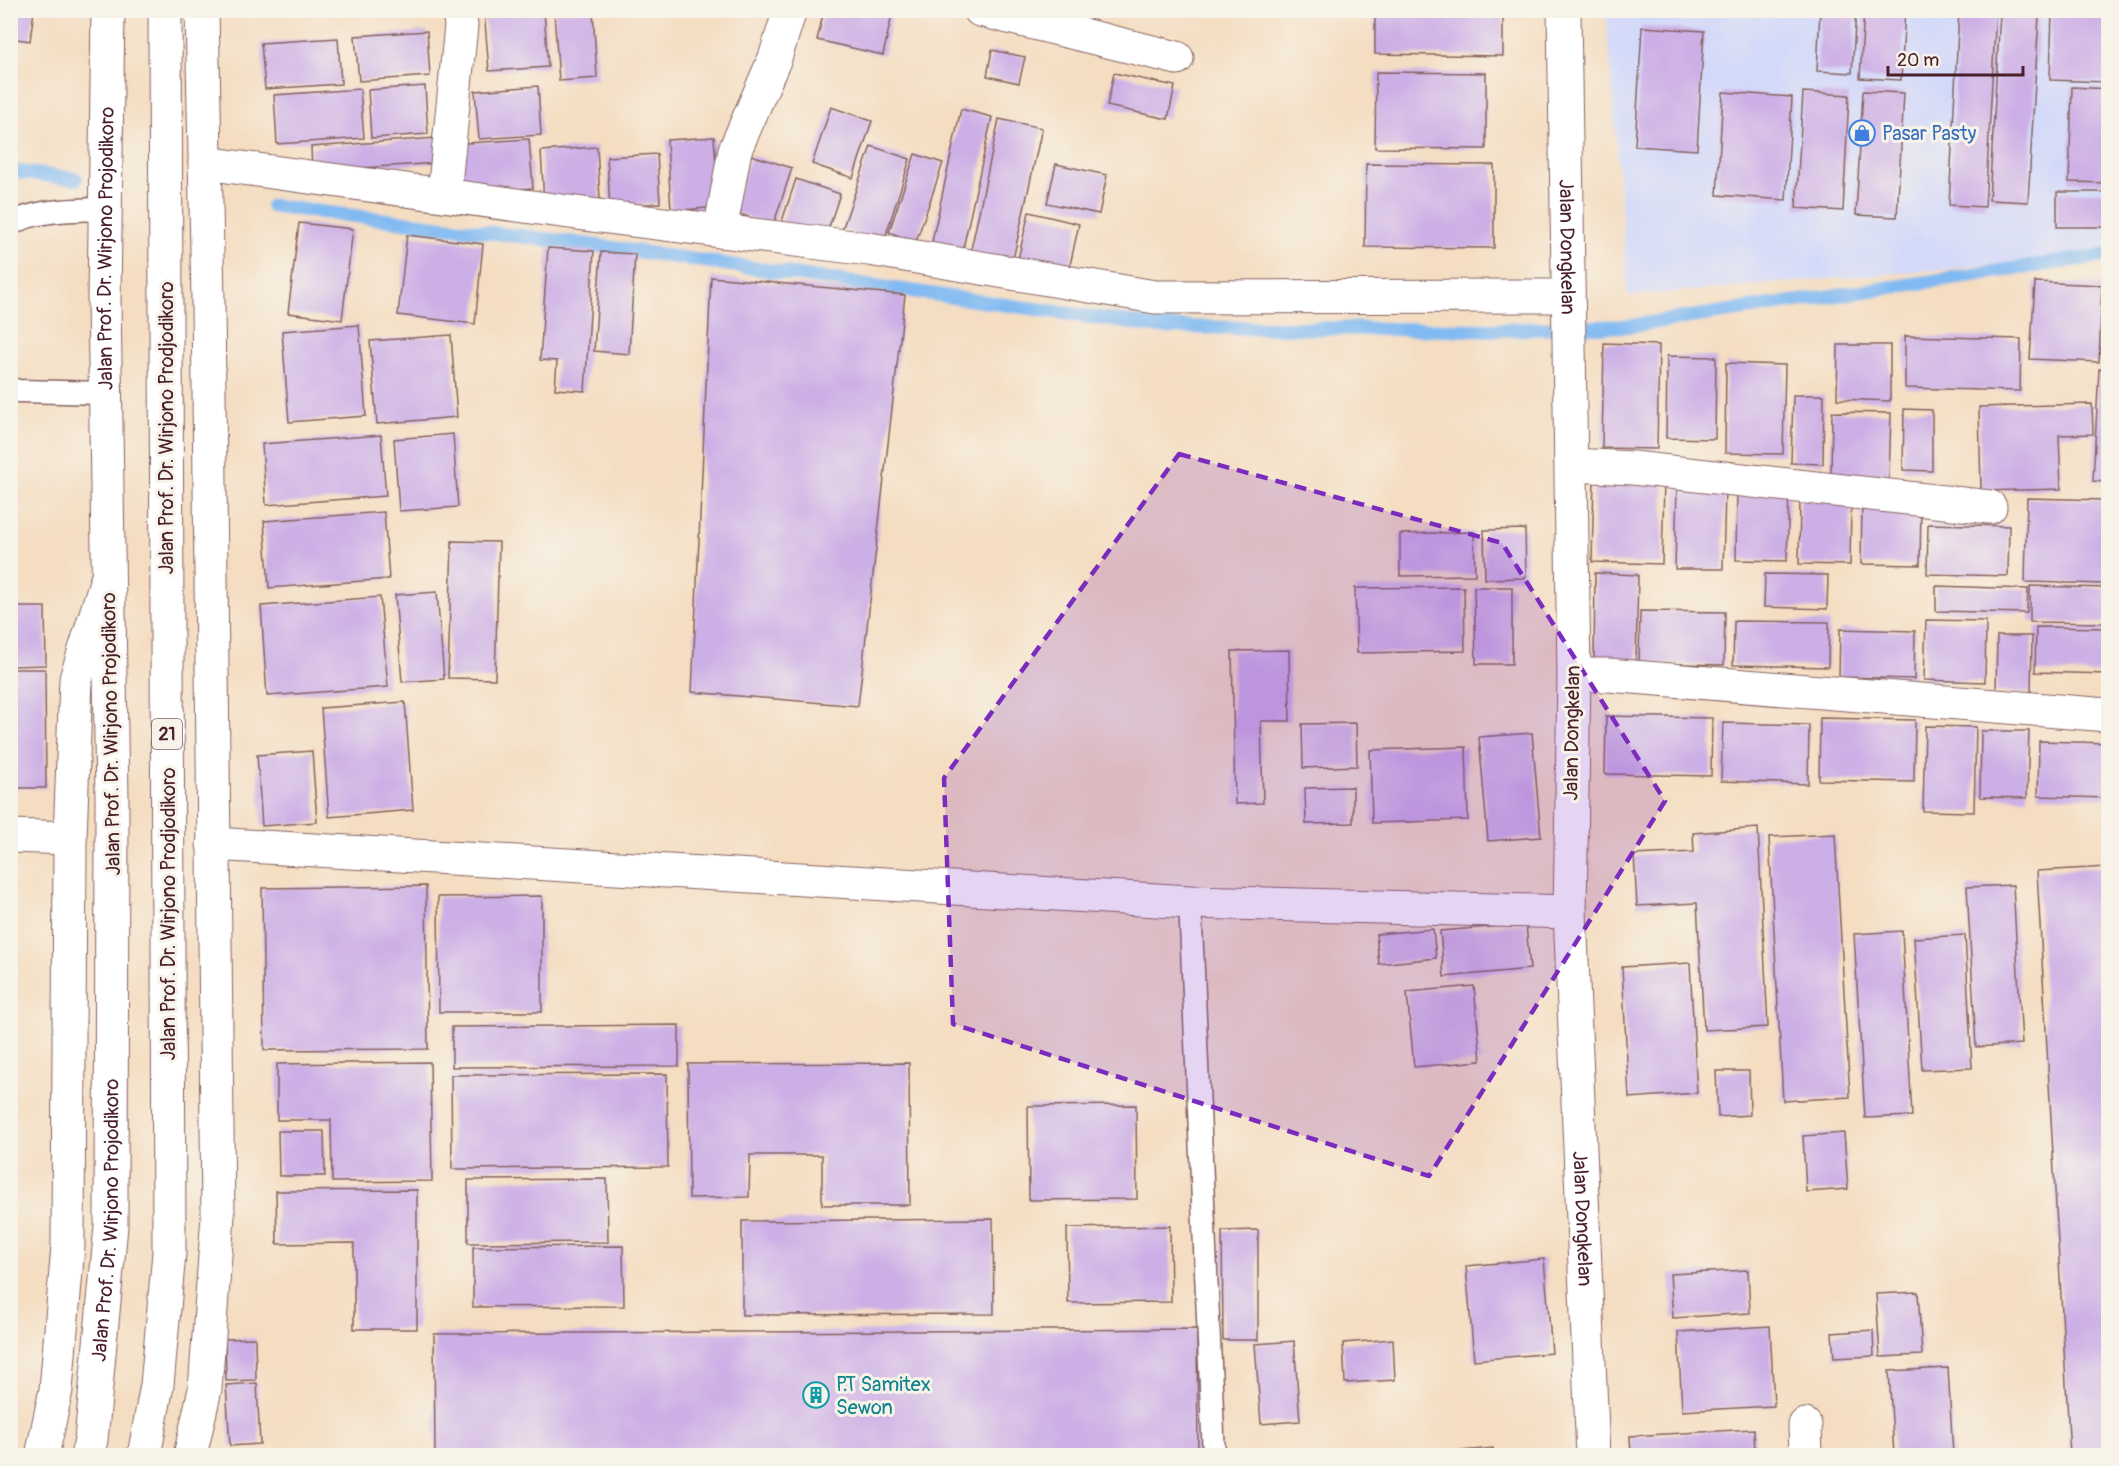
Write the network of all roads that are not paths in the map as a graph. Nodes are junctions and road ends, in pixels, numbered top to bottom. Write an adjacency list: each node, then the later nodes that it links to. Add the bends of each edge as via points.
1 (108, 10): 11 (main road, Jalan Prof. Dr. Wirjono Projodikoro)
2 (165, 10): 29 (main road, Jalan Prof. Dr. Wirjono Prodjodikoro / 21, via 170,1253 157,1385)
3 (202, 10): 9 (main road)
4 (459, 10): 10 (main road)
5 (790, 10): 13 (main road, via 775,58 735,150)
6 (980, 10): 8 (main road)
7 (1564, 10): 14 (main road, Jalan Dongkelan)
8 (1177, 58)
9 (205, 163): 10 (main road); 24 (main road)
10 (444, 194): 13 (main road)
11 (105, 209): 12 (lane, via 32,215); 16 (main road, Jalan Prof. Dr. Wirjono Projodikoro)
12 (10, 225)
13 (720, 231): 14 (main road, via 870,249 1155,297)
14 (1568, 296): 17 (main road, Jalan Dongkelan)
15 (10, 389): 16 (lane)
16 (106, 393): 19 (main road, Jalan Prof. Dr. Wirjono Projodikoro)
17 (1572, 465): 18 (main road); 20 (main road, Jalan Dongkelan)
18 (1990, 507)
19 (109, 570): 23 (main road, via 76,679); 28 (main road, Jalan Prof. Dr. Wirjono Projodikoro, via 111,1226)
20 (1574, 675): 21 (main road); 26 (main road, Jalan Dongkelan)
21 (2109, 715)
22 (10, 836): 23 (main road)
23 (70, 838): 27 (main road, via 68,1246 56,1390)
24 (213, 844): 25 (main road); 30 (main road, via 218,1216 205,1389)
25 (1190, 902): 26 (main road); 31 (lane)
26 (1570, 912): 32 (main road, Jalan Dongkelan)
27 (42, 1455)
28 (87, 1455)
29 (144, 1455)
30 (190, 1455)
31 (1214, 1455)
32 (1593, 1455)

